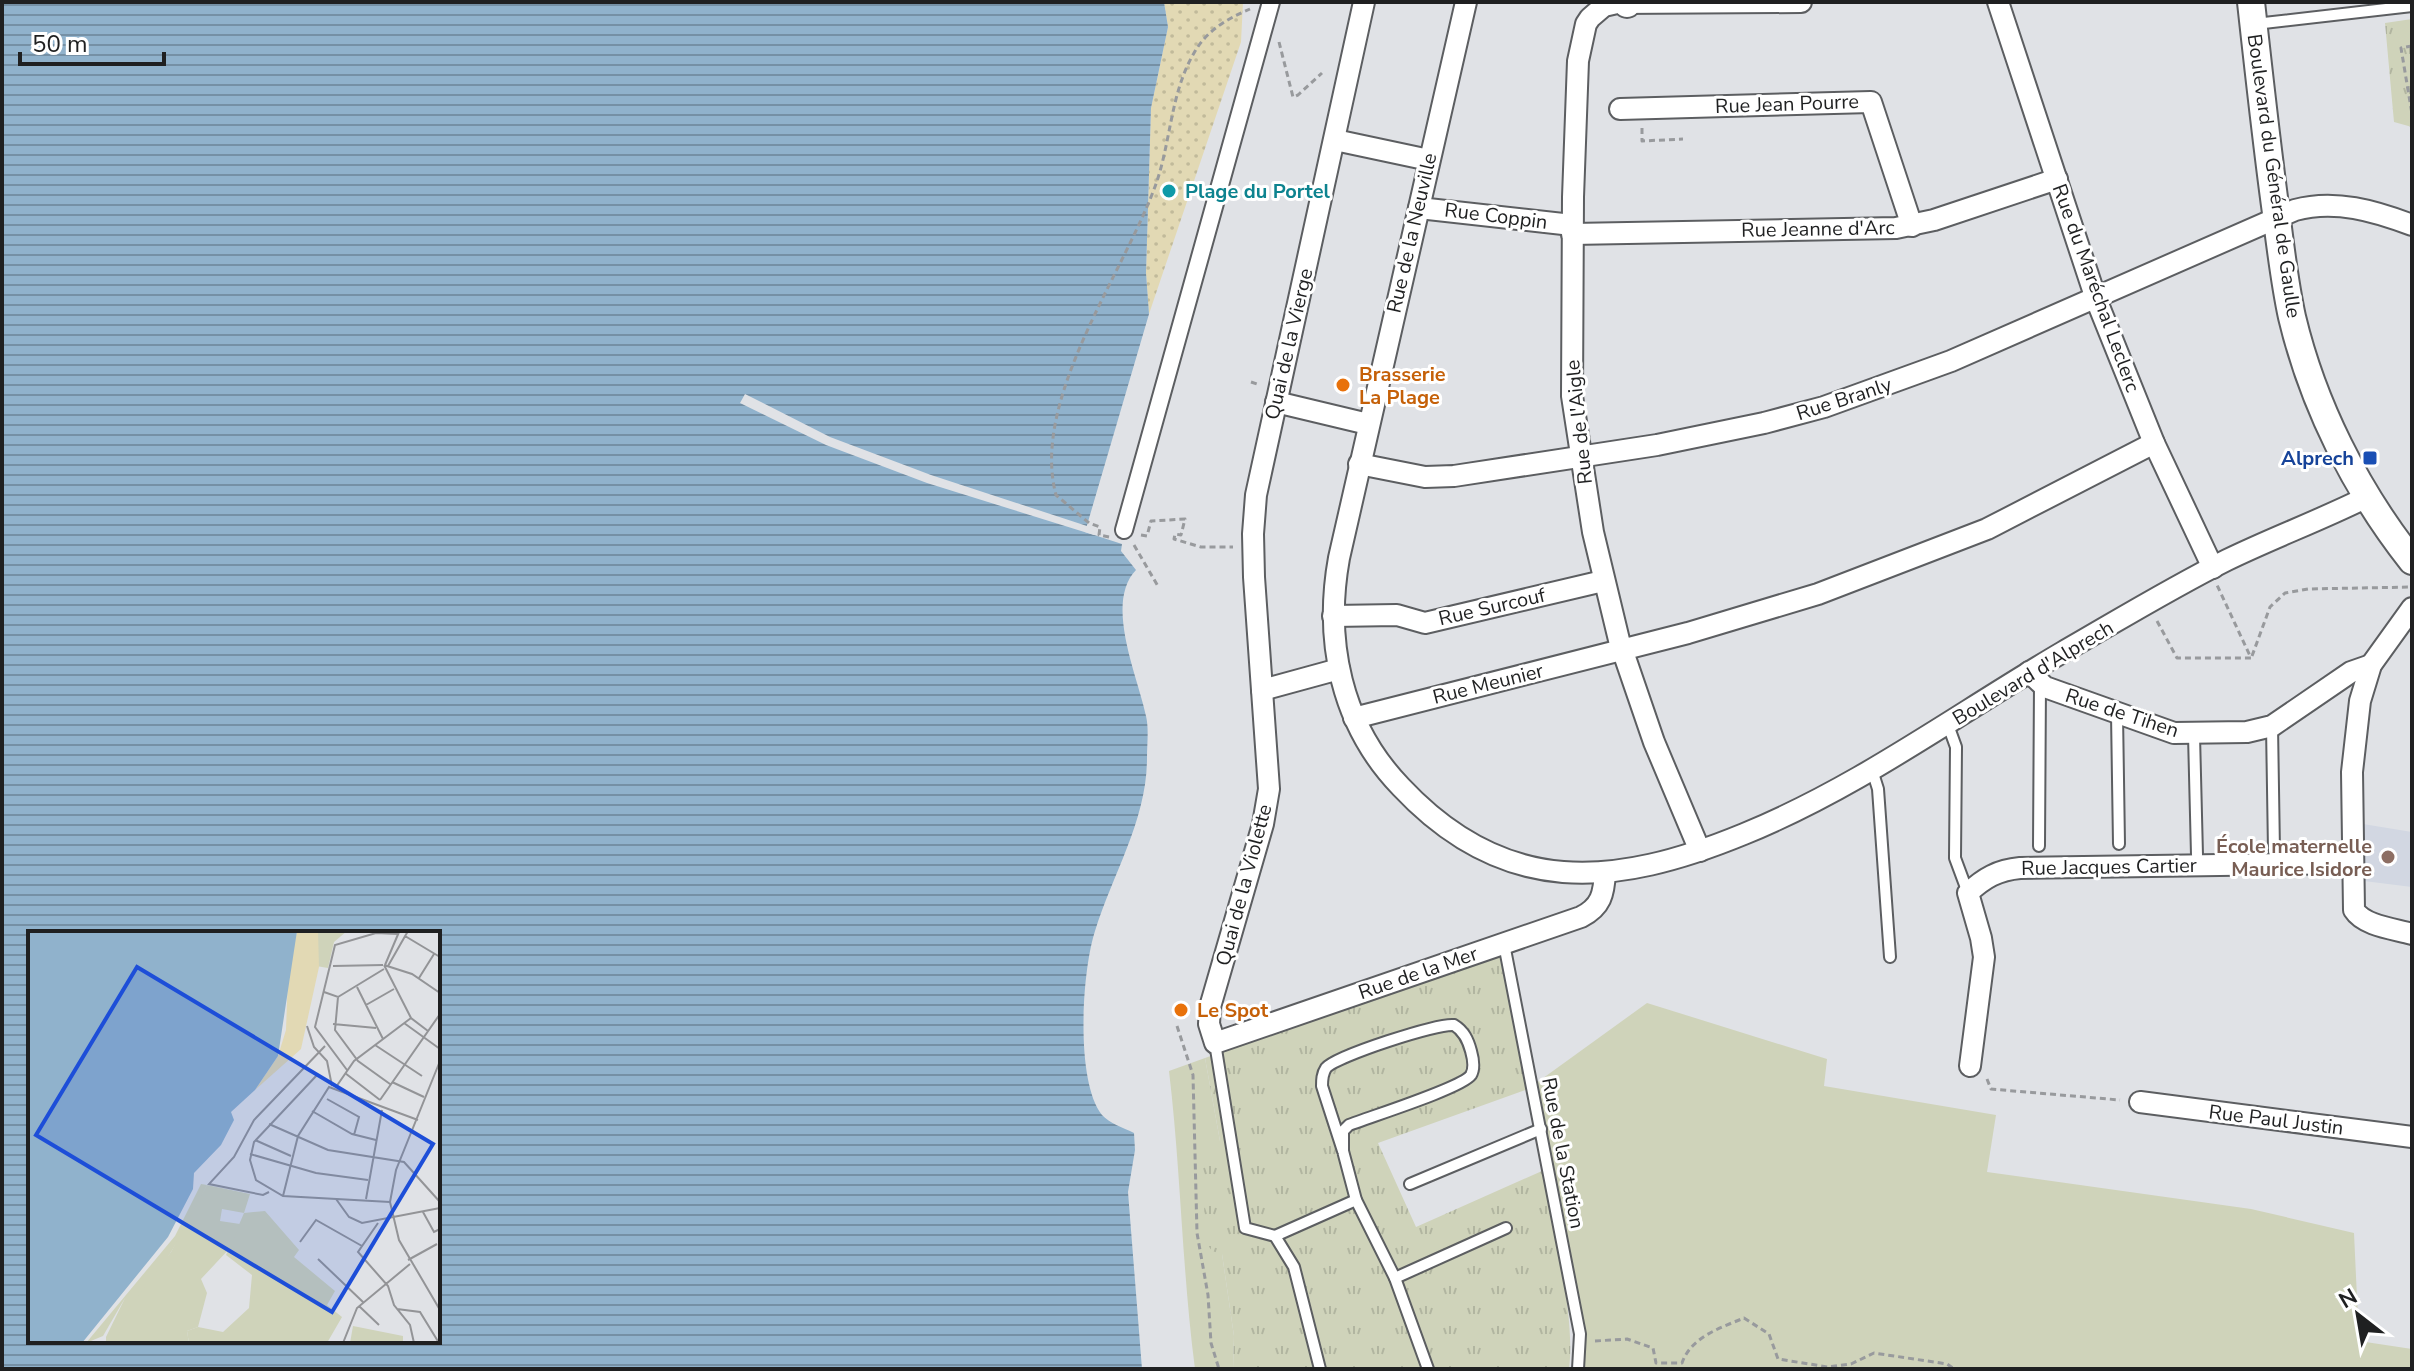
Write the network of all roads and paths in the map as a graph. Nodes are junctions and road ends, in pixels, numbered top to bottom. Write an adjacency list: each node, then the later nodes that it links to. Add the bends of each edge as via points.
1 (1364, 2): 17 (street, Quai de la Vierge)
2 (1466, 2): 18 (street, Rue de la Neuville)
3 (1801, 2): 5 (street, Rue de l'Aigle)
4 (1998, 2): 19 (street, Rue du Maréchal Leclerc)
5 (1627, 3): 7 (street, Rue de l'Aigle)
6 (1263, 4): 32 (street); 32 (path, via 1220,22 1194,52 1177,93 1157,181 1075,358 1056,420 1050,456 1056,495 1100,527 1099,535)
7 (1592, 6): 24 (street, Rue de l'Aigle, via 1578,61)
8 (2412, 6): 9 (lane)
9 (2252, 13): 21 (street, Boulevard du Général de Gaulle)
10 (1280, 43): 12 (path, via 1293,97)
11 (2412, 46): 15 (path, via 2401,48)
12 (1322, 73)
13 (1620, 109): 14 (street, Rue Jean Pourre)
14 (1642, 109): 16 (path, via 1642,141); 23 (street, Rue Jean Pourre, via 1871,102)
15 (2412, 114)
16 (1683, 139)
17 (1335, 140): 18 (street); 26 (street, Quai de la Vierge)
18 (1429, 160): 20 (street, Rue de la Neuville)
19 (2057, 179): 23 (street, Rue Jeanne d'Arc); 25 (street, Rue du Maréchal Leclerc)
20 (1419, 208): 24 (street, Rue Coppin); 27 (street, Rue de la Neuville)
21 (2276, 217): 22 (street, Rue Branly, via 2328,206 2368,210); 25 (street, Rue Branly); 31 (street, Boulevard du Général de Gaulle, via 2302,351 2340,447)
22 (2412, 225)
23 (1912, 226): 24 (street, Rue Jeanne d'Arc)
24 (1572, 230): 29 (street, Rue de l'Aigle, via 1571,379)
25 (2096, 299): 28 (street, Rue du Maréchal Leclerc); 29 (street, Rue Branly, via 1942,365 1824,407 1657,445)
26 (1276, 402): 27 (street); 34 (street, Quai de la Vierge, via 1256,495)
27 (1368, 424): 30 (street, Rue de la Neuville)
28 (2154, 443): 36 (street, Rue du Maréchal Leclerc); 43 (street, Rue Meunier, via 2047,500 1937,549 1780,607)
29 (1580, 456): 30 (street, Rue Branly, via 1440,477); 37 (street, Rue de l'Aigle)
30 (1359, 464): 42 (street, Rue de la Neuville)
31 (2367, 497): 35 (street, Boulevard du Général de Gaulle, via 2397,531); 36 (street, Boulevard d'Alprech)
32 (1118, 534): 39 (path, via 1120,540 1133,543)
33 (1147, 536): 34 (path, via 1151,521 1185,519 1181,535 1174,539 1201,547)
34 (1253, 548): 48 (street, Quai de la Vierge)
35 (2412, 561)
36 (2213, 568): 40 (street, Boulevard d'Alprech); 44 (path)
37 (1603, 581): 42 (street, Rue Surcouf, via 1420,624 1397,615); 43 (street, Rue de l'Aigle)
38 (2412, 587): 44 (path, via 2285,593 2270,607)
39 (1159, 588)
40 (2148, 604): 44 (path, via 2177,658); 47 (street, Boulevard d'Alprech)
41 (2412, 608): 45 (street, Rue de Tihen)
42 (1333, 616): 46 (street, Rue de la Neuville)
43 (1622, 651): 50 (street, Rue Meunier); 57 (street, Rue de l'Aigle)
44 (2251, 658)
45 (2371, 665): 52 (street, Rue de Tihen, via 2351,672); 60 (street, via 2352,761)
46 (1339, 669): 48 (street); 50 (street, Rue de la Neuville)
47 (2034, 678): 49 (street, Rue de Tihen); 51 (street, Boulevard d'Alprech); 56 (lane)
48 (1262, 690): 67 (street, Quai de la Violette, via 1268,800 1210,1007)
49 (2117, 714): 53 (street, Rue de Tihen); 55 (lane)
50 (1354, 718): 61 (street, Boulevard d'Alprech, via 1395,782 1465,840 1531,867)
51 (1948, 725): 54 (street, Boulevard d'Alprech); 62 (lane, via 1956,747 1955,858)
52 (2272, 726): 53 (street, Rue de Tihen); 58 (lane)
53 (2194, 735): 59 (lane)
54 (1872, 770): 57 (street, Boulevard d'Alprech, via 1787,815); 65 (lane, via 1878,789)
55 (2119, 844)
56 (2039, 846)
57 (1700, 851): 61 (street, Boulevard d'Alprech, via 1638,869)
58 (2274, 851)
59 (2197, 855)
60 (2353, 863): 62 (street, Rue Jacques Cartier, via 2020,868 1995,873); 63 (street, via 2357,915)
61 (1605, 872): 64 (street, Rue de la Mer, via 1602,898 1589,913)
62 (1968, 893): 68 (street, via 1984,957)
63 (2412, 934)
64 (1504, 944): 67 (street, Rue de la Mer); 70 (lane, Rue de la Station)
65 (1890, 957)
66 (1177, 1026): 79 (path, via 1193,1075 1197,1233)
67 (1213, 1037): 76 (lane, via 1245,1228)
68 (1971, 1056): 69 (path, via 1991,1089)
69 (2140, 1102): 71 (street, Rue Paul Justin)
70 (1541, 1129): 73 (lane); 78 (lane, Rue de la Station)
71 (2412, 1137)
72 (1343, 1151): 72 (lane, via 1322,1086 1326,1067 1435,1026 1454,1025 1462,1031 1473,1060 1469,1077 1349,1125 1343,1131); 74 (lane)
73 (1410, 1184)
74 (1356, 1200): 76 (lane); 77 (lane)
75 (1506, 1228): 77 (lane)
76 (1275, 1236): 80 (lane, via 1294,1267)
77 (1395, 1278): 81 (lane)
78 (1579, 1345): 82 (lane, Rue de la Station); 83 (path, via 1627,1339 1653,1348 1656,1363 1682,1363 1687,1347 1744,1318 1769,1334 1778,1359 1828,1367 1874,1353 1936,1361)
79 (1219, 1369)
80 (1320, 1369)
81 (1428, 1369)
82 (1578, 1369)
83 (1954, 1369)

